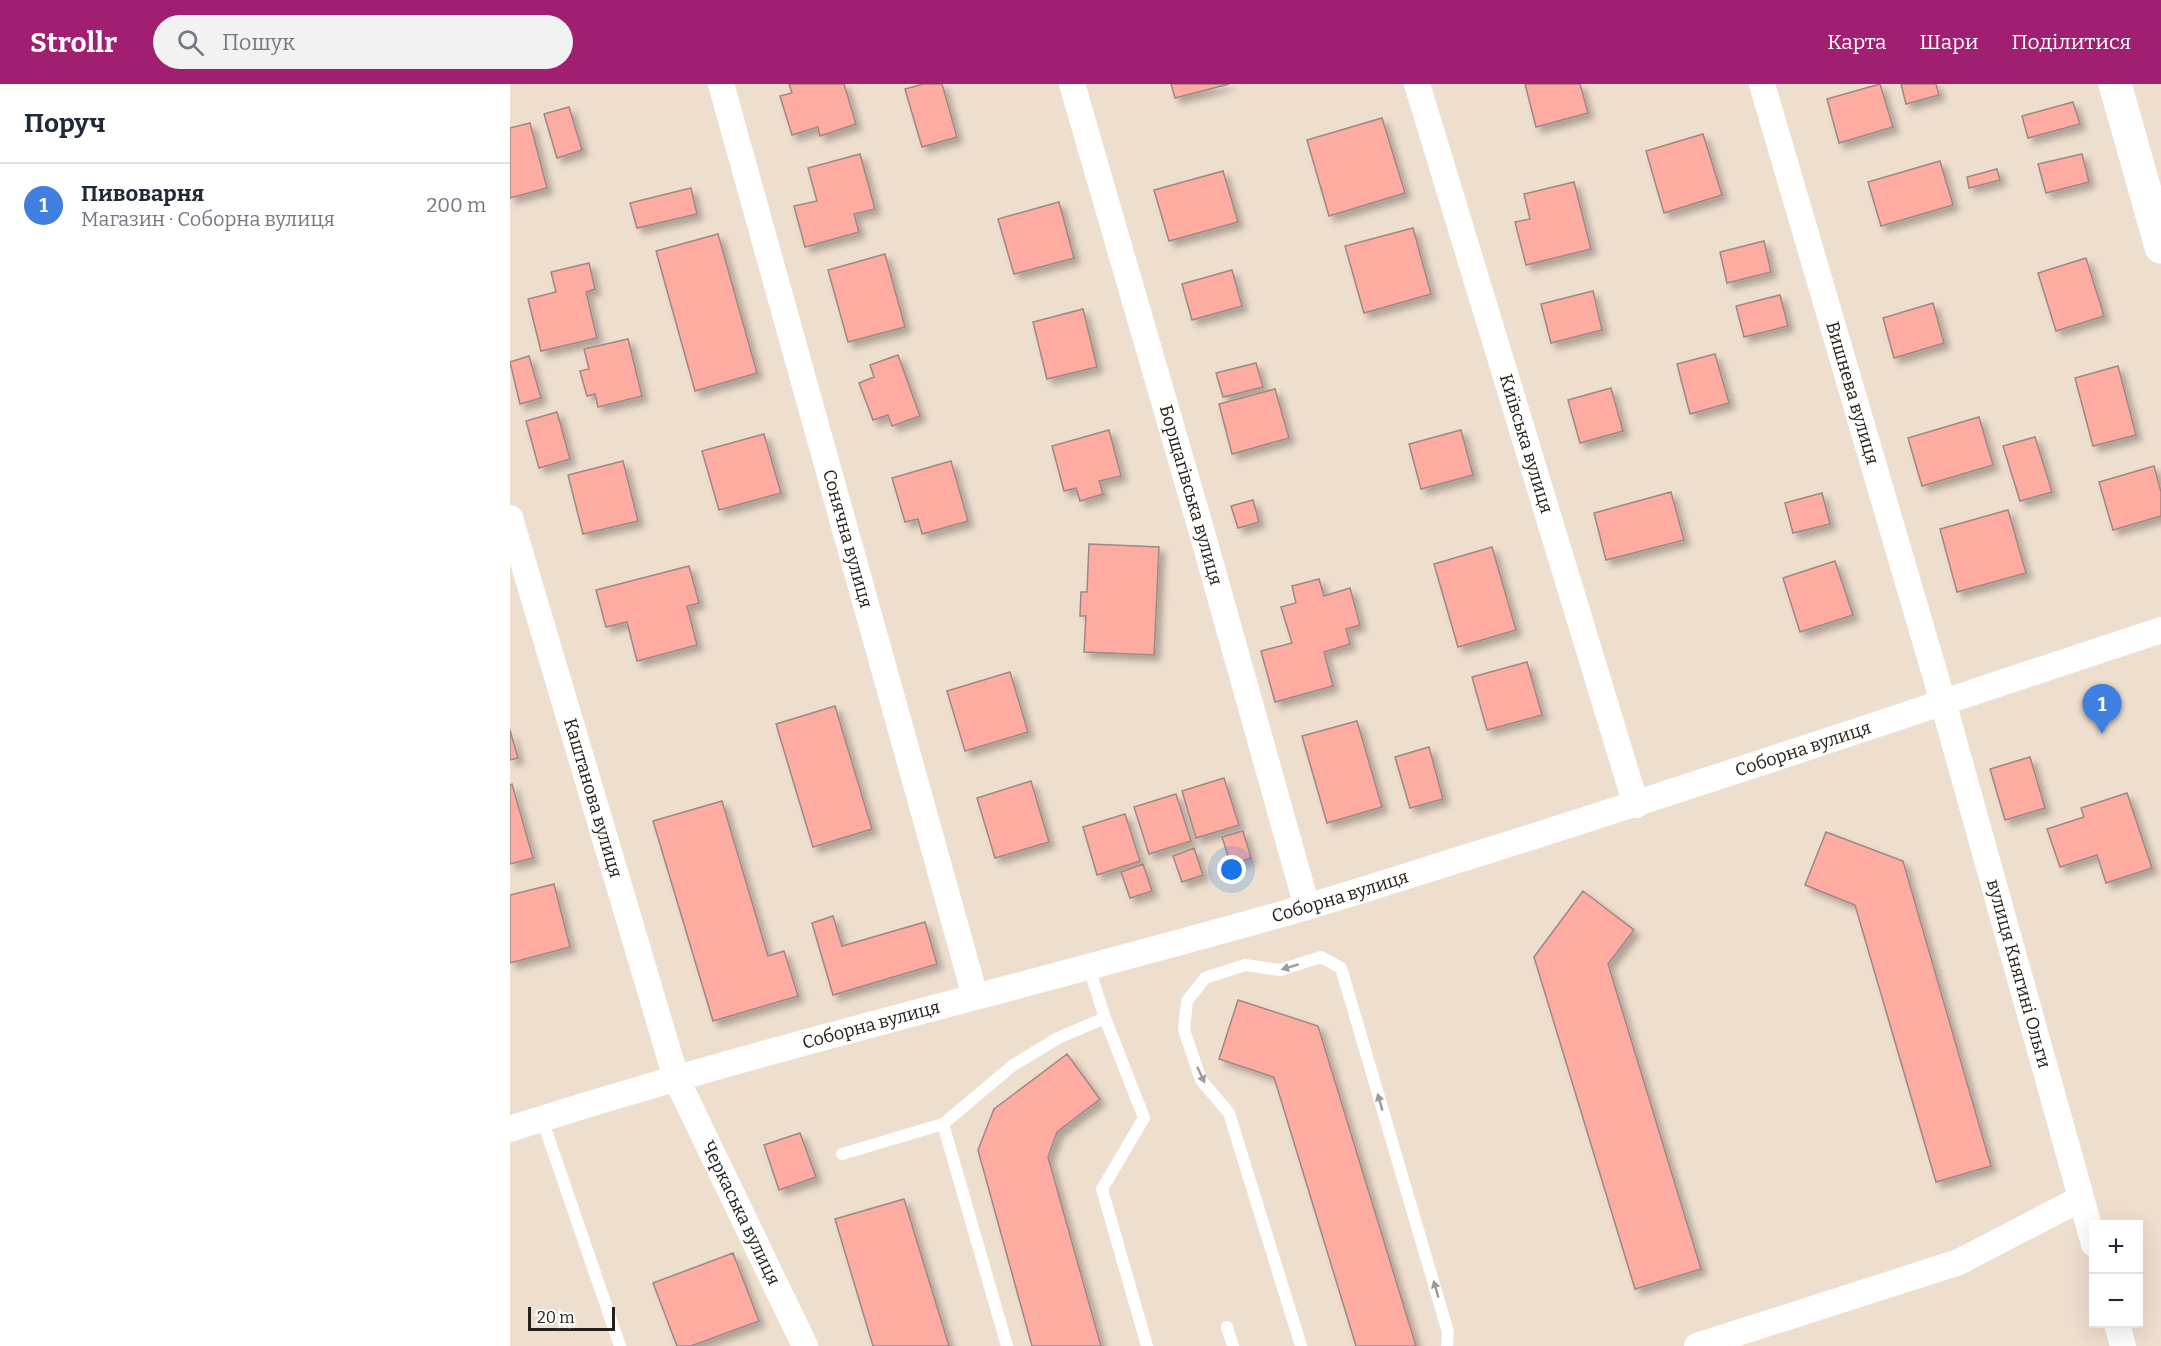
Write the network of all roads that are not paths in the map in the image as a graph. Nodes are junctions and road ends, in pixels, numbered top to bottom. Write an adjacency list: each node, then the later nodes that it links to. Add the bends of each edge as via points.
1 (721, 84): 14 (street, Сонячна вулиця)
2 (1072, 84): 12 (street, Борщагівська вулиця)
3 (1417, 84): 11 (street, Київська вулиця)
4 (1762, 84): 10 (street, Вишнева вулиця)
5 (2115, 84): 6 (main road)
6 (2155, 199): 7 (main road)
7 (2161, 247)
8 (510, 518): 16 (street, Каштанова вулиця)
9 (2161, 630): 10 (street, Соборна вулиця)
10 (1942, 702): 11 (street, Соборна вулиця); 21 (street, вулиця Княгині Ольги)
11 (1636, 805): 12 (street, Соборна вулиця)
12 (1307, 907): 13 (street, Соборна вулиця)
13 (1089, 968): 14 (street, Соборна вулиця); 15 (lane)
14 (975, 996): 16 (street, Соборна вулиця)
15 (1106, 1018): 18 (lane, via 1058,1038 1012,1066); 28 (lane, via 1144,1118 1102,1189)
16 (676, 1078): 17 (street, Соборна вулиця); 26 (street, Черкаська вулиця)
17 (542, 1119): 19 (street, Соборна вулиця); 25 (lane)
18 (943, 1124): 20 (lane); 27 (lane)
19 (510, 1129)
20 (842, 1154)
21 (2080, 1199): 22 (street, вулиця Княгині Ольги); 32 (street, via 1959,1262)
22 (2089, 1228)
23 (1227, 1327): 29 (lane)
24 (2118, 1328): 33 (street)
25 (620, 1346)
26 (805, 1346)
27 (1007, 1346)
28 (1146, 1346)
29 (1233, 1346)
30 (1301, 1346): 31 (lane, one-way to 30, via 1448,1332 1341,968 1321,957 1280,970 1245,965 1205,978 1187,1001 1184,1030 1201,1080 1229,1113)
31 (1447, 1346)
32 (1697, 1346)
33 (2123, 1346)

